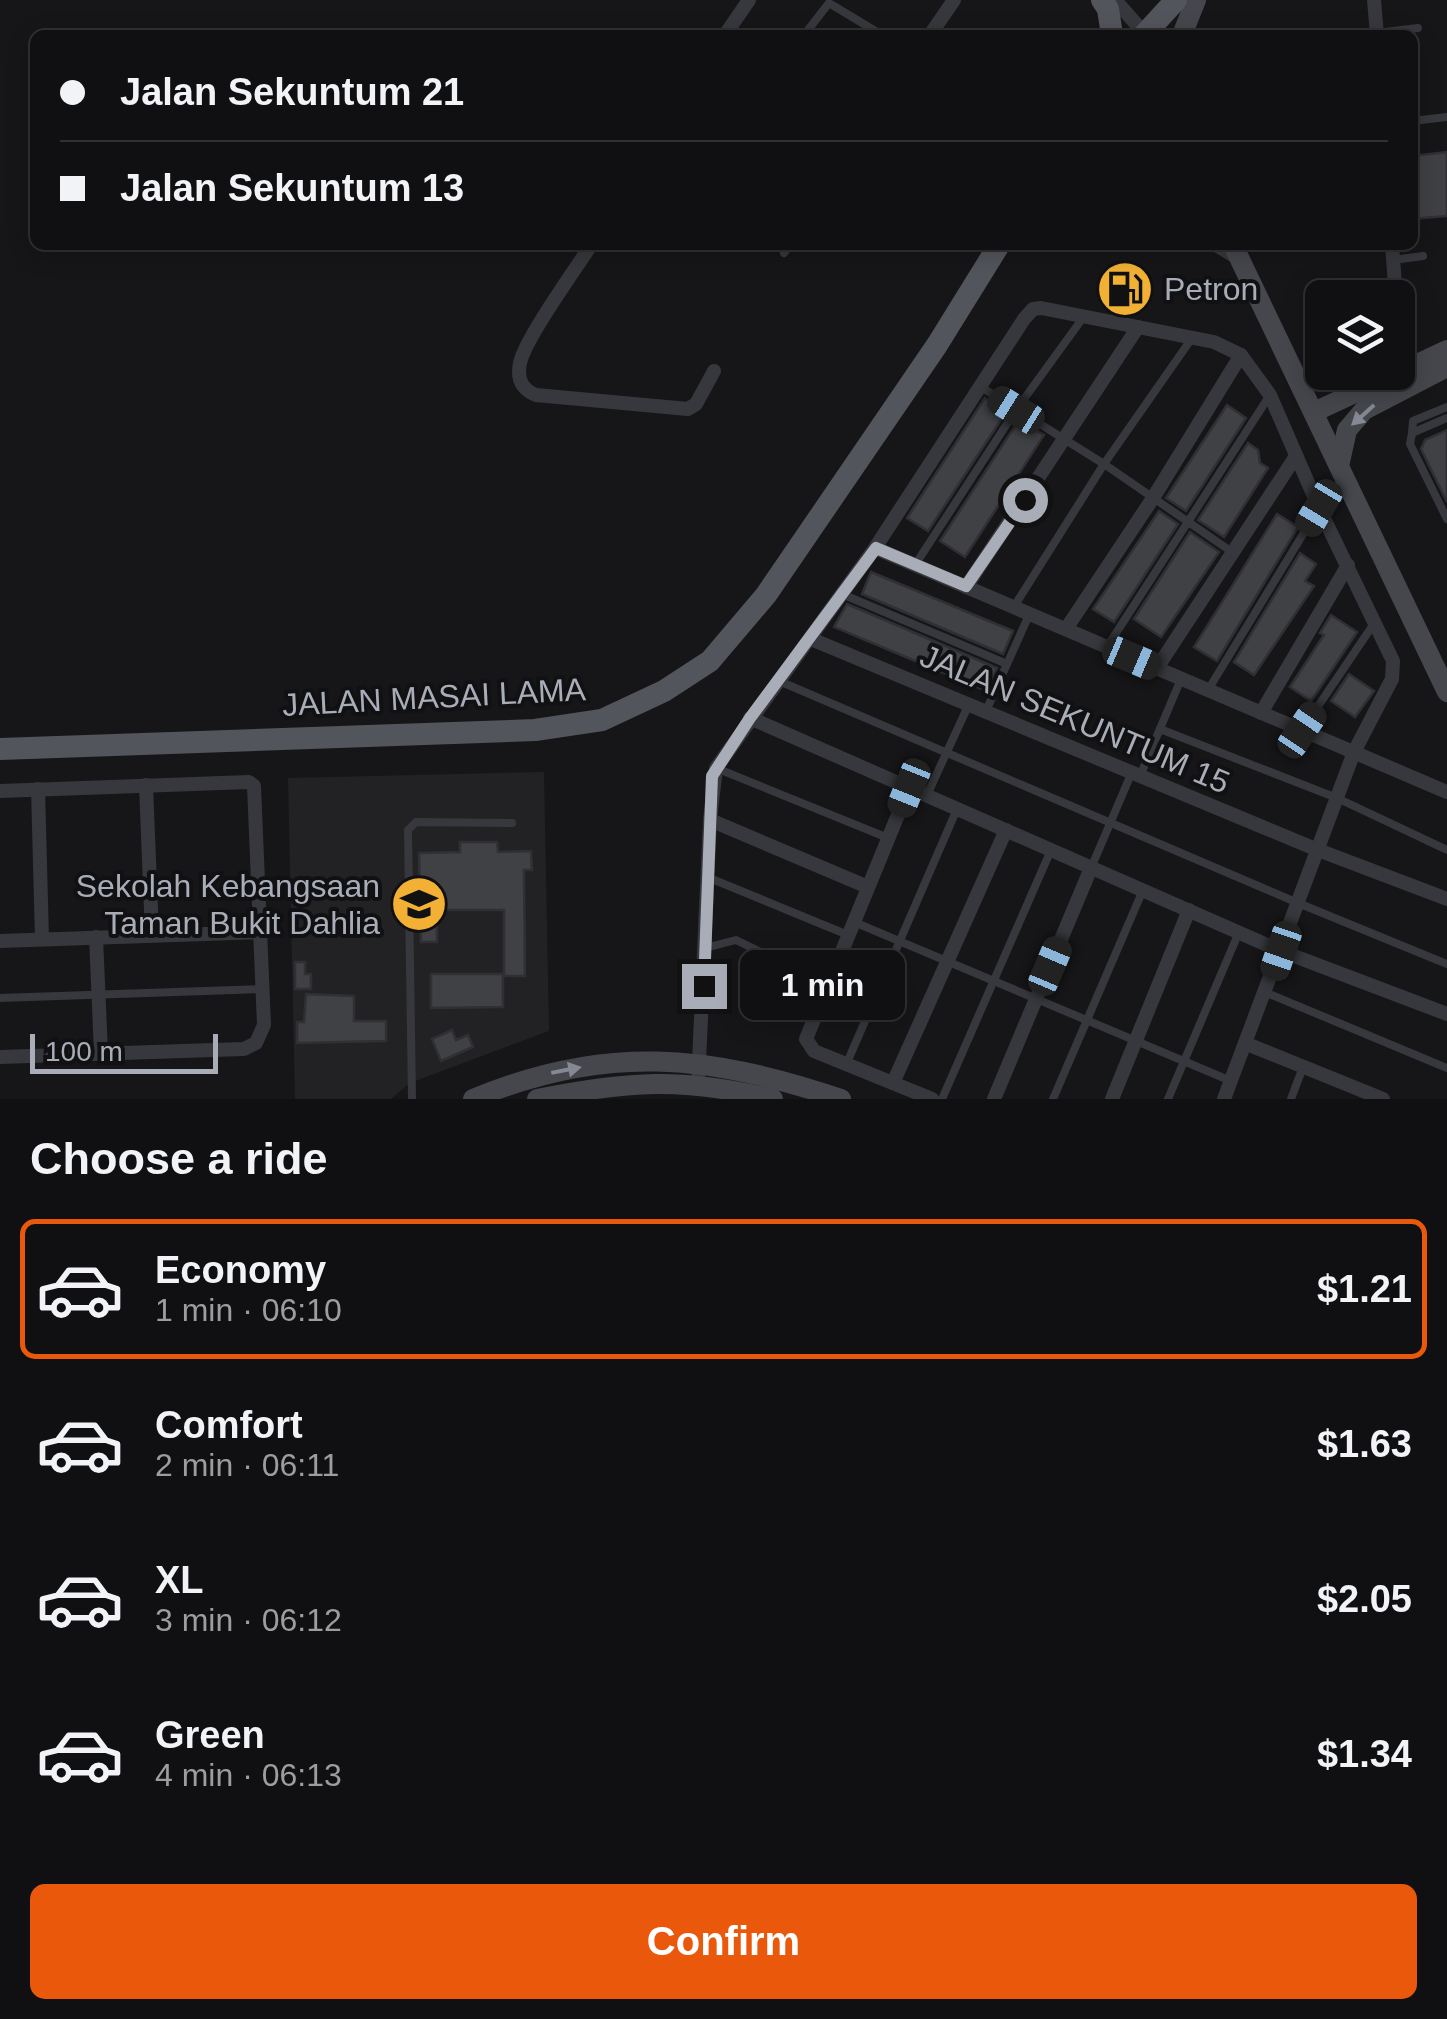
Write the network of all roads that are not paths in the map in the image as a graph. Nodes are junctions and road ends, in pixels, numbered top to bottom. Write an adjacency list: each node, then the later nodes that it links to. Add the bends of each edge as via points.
1 (749, 0): 9 (street)
2 (954, 0): 12 (street)
3 (1102, 0): 13 (main road)
4 (1115, 0): 14 (street)
5 (1176, 0): 15 (main road)
6 (1196, 0): 16 (street)
7 (1374, 0): 17 (street)
8 (1418, 28): 18 (lane)
9 (729, 30)
10 (808, 30): 11 (lane, via 829,3)
11 (874, 30)
12 (933, 30)
13 (1111, 30)
14 (1141, 30)
15 (1149, 30)
16 (1184, 30)
17 (1377, 30)
18 (1404, 30)
19 (1447, 117): 20 (lane)
20 (1418, 120)
21 (588, 250): 33 (street, via 522,354 519,376 526,391 688,409)
22 (996, 250): 77 (main road, JALAN MASAI LAMA, via 766,596 710,661 664,691 602,720 535,730)
23 (1392, 252): 25 (lane); 26 (street)
24 (1237, 254): 42 (street)
25 (1422, 256)
26 (1394, 280)
27 (1085, 315): 28 (street); 36 (street, via 1033,309); 41 (lane)
28 (1138, 327): 29 (street); 45 (street)
29 (1192, 337): 31 (street); 47 (lane)
30 (1447, 350): 34 (street)
31 (1241, 355): 39 (street); 49 (street)
32 (1447, 366): 35 (street)
33 (714, 370)
34 (1415, 373)
35 (1415, 375)
36 (981, 387): 41 (lane); 53 (street)
37 (1374, 390): 42 (street)
38 (1391, 390): 48 (street, one-way to 48, via 1347,430)
39 (1270, 394): 46 (street); 52 (lane)
40 (1447, 406): 44 (lane, via 1413,422)
41 (1016, 410): 45 (lane); 55 (lane)
42 (1314, 412): 48 (street)
43 (1447, 418): 44 (lane)
44 (1412, 433): 51 (lane, via 1410,444)
45 (1065, 442): 47 (lane); 57 (street)
46 (1296, 456): 50 (street); 54 (street)
47 (1104, 464): 49 (lane); 59 (lane)
48 (1339, 466): 70 (street)
49 (1153, 498): 52 (lane); 62 (street)
50 (1319, 508): 56 (street); 69 (lane)
51 (1447, 520)
52 (1188, 521): 54 (lane); 64 (lane)
53 (876, 548): 55 (street); 58 (street)
54 (1234, 553): 66 (street)
55 (915, 565): 57 (street)
56 (1348, 565): 61 (street); 73 (street)
57 (966, 586): 59 (street)
58 (842, 594): 63 (street); 65 (lane)
59 (1015, 606): 60 (street)
60 (1030, 614): 62 (street); 65 (lane)
61 (1375, 622): 76 (lane); 79 (street, via 1392,661 1392,679)
62 (1066, 630): 64 (street)
63 (811, 639): 68 (street); 71 (street, JALAN SEKUNTUM 15)
64 (1108, 647): 66 (street)
65 (1007, 664): 72 (lane)
66 (1156, 668): 67 (street)
67 (1181, 679): 69 (street); 75 (lane)
68 (779, 681): 74 (street); 78 (lane)
69 (1208, 690): 73 (street)
70 (1447, 692)
71 (968, 704): 72 (street, JALAN SEKUNTUM 15); 78 (lane)
72 (986, 712): 81 (street, JALAN SEKUNTUM 15)
73 (1260, 712): 76 (street)
74 (750, 718): 80 (street); 83 (street)
75 (1160, 729): 81 (lane); 88 (lane)
76 (1302, 730): 79 (street)
77 (0, 750)
78 (946, 752): 87 (lane); 91 (lane)
79 (1354, 752): 86 (street); 88 (street)
80 (716, 768): 90 (street); 94 (lane)
81 (1136, 774): 91 (lane); 96 (street, JALAN SEKUNTUM 15)
82 (146, 785): 84 (street); 106 (street, via 254,786); 108 (street)
83 (909, 788): 87 (street); 94 (street)
84 (38, 789): 85 (street); 110 (street)
85 (0, 790)
86 (1447, 792)
87 (927, 796): 89 (street)
88 (1337, 798): 96 (street); 97 (lane)
89 (957, 809): 93 (street); 112 (lane)
90 (710, 820): 99 (street); 100 (street)
91 (1109, 822): 98 (lane); 103 (lane)
92 (512, 823): 139 (lane, via 416,822 408,830)
93 (1006, 830): 95 (street); 115 (street)
94 (888, 838): 100 (street)
95 (1051, 850): 98 (street); 117 (lane)
96 (1318, 850): 102 (street, JALAN SEKUNTUM 15); 103 (street)
97 (1447, 850)
98 (1092, 868): 101 (street); 123 (street)
99 (707, 877): 105 (lane); 113 (street)
100 (868, 887): 105 (street)
101 (1143, 890): 104 (street); 125 (lane)
102 (1447, 898)
103 (1298, 904): 114 (street); 116 (lane)
104 (1189, 910): 107 (street); 126 (street)
105 (851, 929): 112 (lane); 118 (street)
106 (260, 932): 108 (street); 119 (street)
107 (1239, 932): 114 (street); 130 (lane)
108 (152, 935): 109 (street)
109 (96, 937): 110 (street); 121 (street)
110 (42, 939): 111 (street)
111 (0, 940)
112 (900, 941): 115 (lane); 131 (lane)
113 (705, 948): 118 (lane, via 734,939); 134 (street)
114 (1281, 951): 120 (street); 124 (street)
115 (947, 961): 117 (lane); 136 (street)
116 (1447, 964)
117 (994, 981): 123 (lane); 144 (lane)
118 (828, 985): 131 (street, via 806,1038 810,1048)
119 (262, 989): 121 (lane); 128 (street, via 263,1030 249,1047)
120 (1267, 993): 127 (street); 133 (lane)
121 (98, 995): 122 (lane); 128 (street)
122 (0, 998)
123 (1036, 999): 125 (lane); 145 (street)
124 (1447, 1014)
125 (1087, 1020): 126 (lane); 146 (lane)
126 (1136, 1041): 130 (lane); 147 (street)
127 (1246, 1044): 132 (street); 135 (street)
128 (101, 1054): 129 (street)
129 (0, 1057)
130 (1184, 1061): 135 (lane); 148 (lane)
131 (846, 1065): 136 (street)
132 (1303, 1067): 137 (street); 150 (lane)
133 (1447, 1068)
134 (700, 1074): 138 (street, one-way to 134, via 542,1075 620,1061); 140 (street); 141 (street); 142 (street, via 794,1084)
135 (1231, 1081): 149 (street)
136 (893, 1083): 143 (street)
137 (1353, 1093): 151 (street)
138 (485, 1097)
139 (412, 1099)
140 (537, 1099)
141 (773, 1099)
142 (841, 1099)
143 (932, 1099)
144 (942, 1099)
145 (994, 1099)
146 (1053, 1099)
147 (1112, 1099)
148 (1168, 1099)
149 (1224, 1099)
150 (1290, 1099)
151 (1383, 1099)

